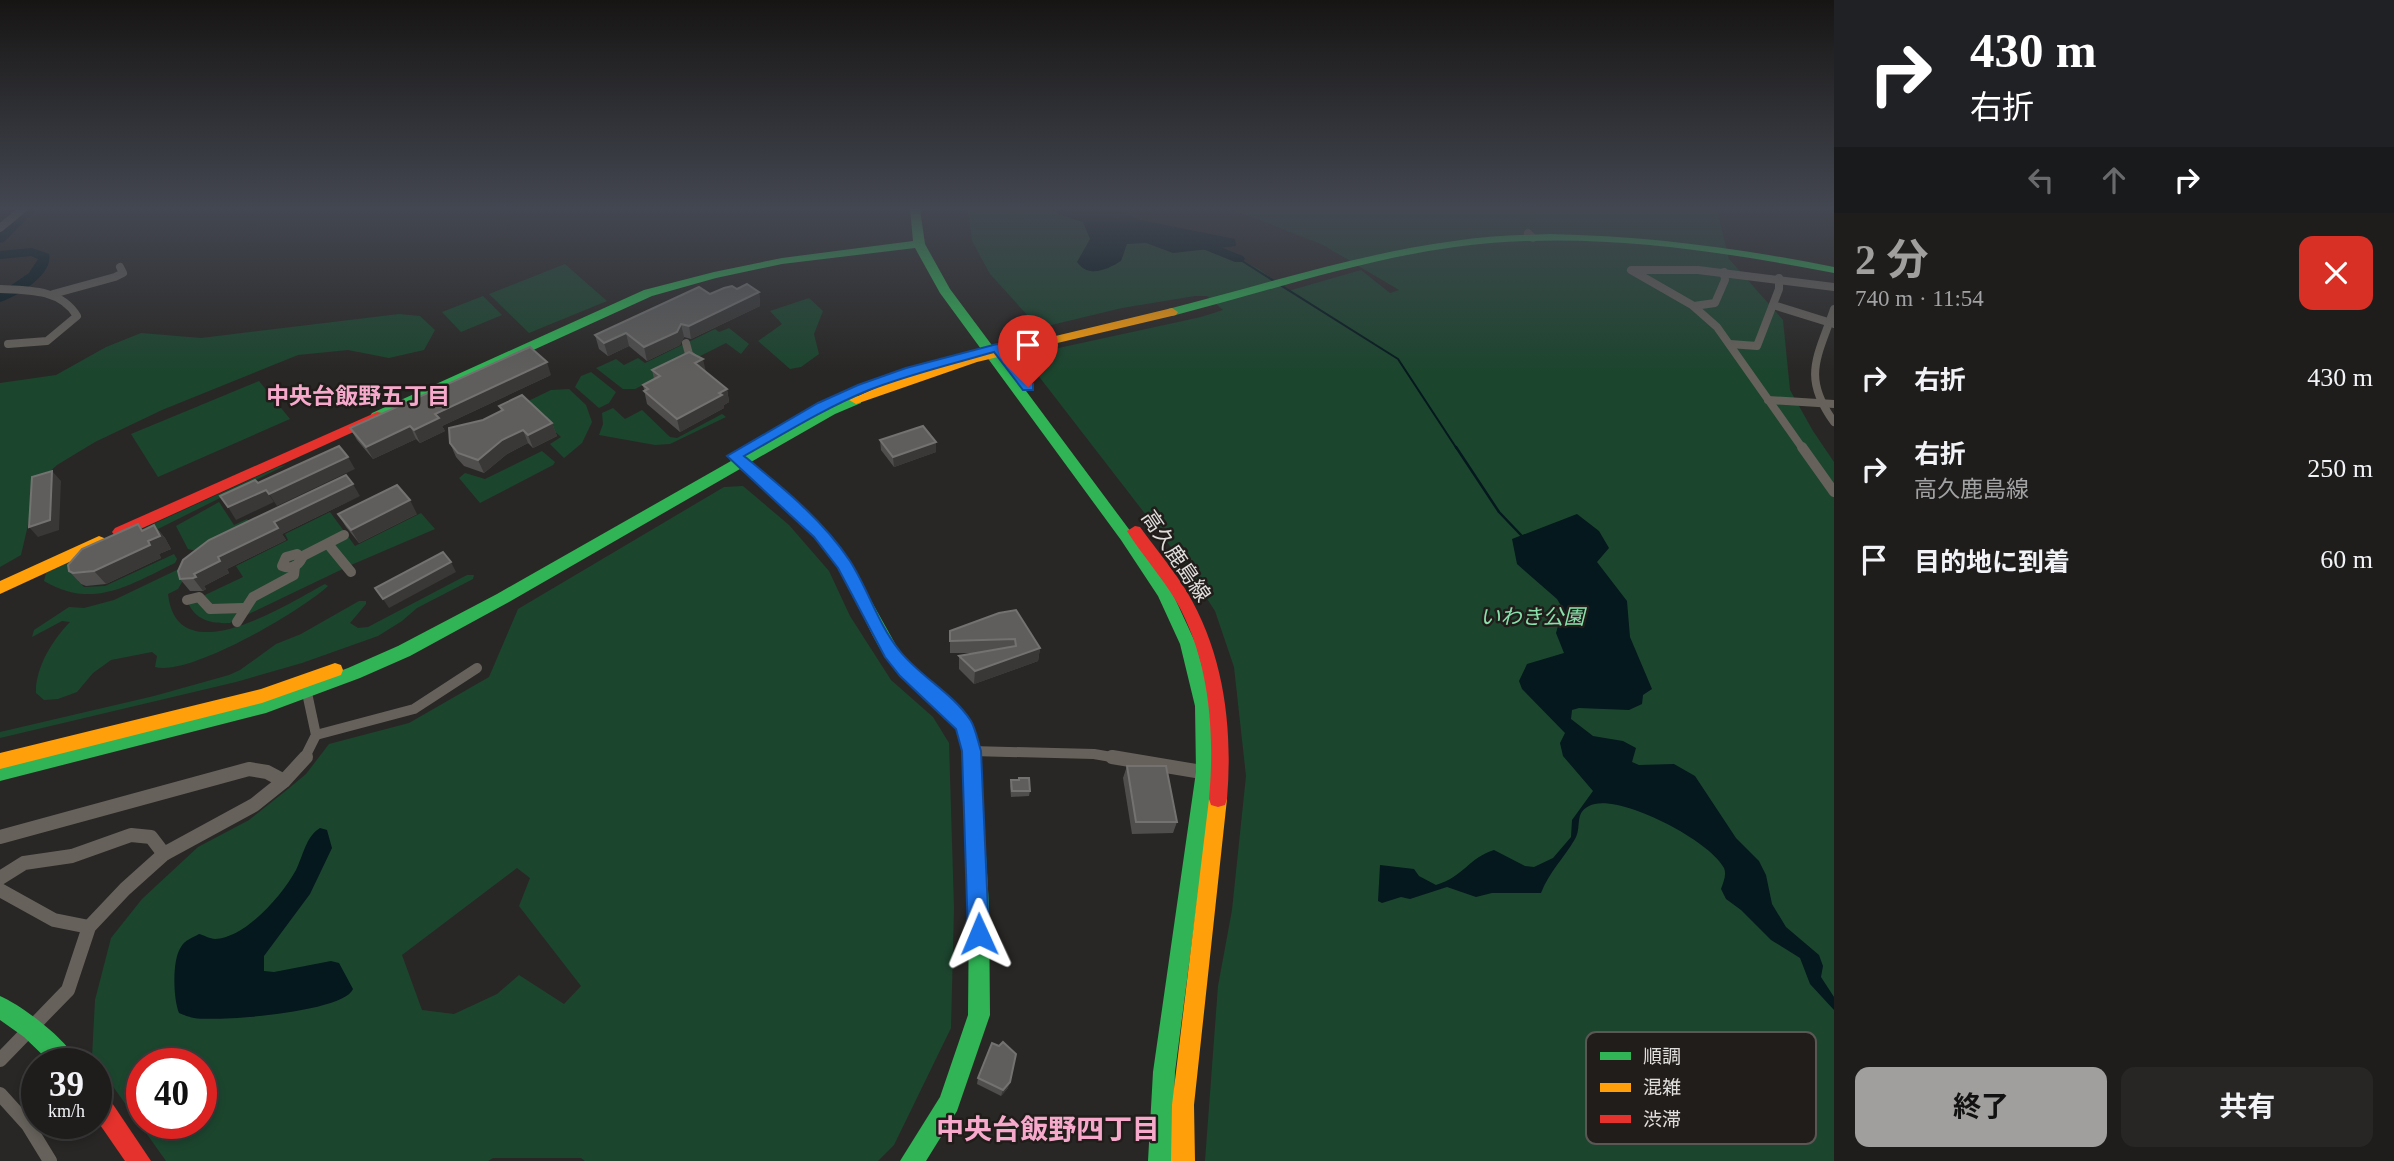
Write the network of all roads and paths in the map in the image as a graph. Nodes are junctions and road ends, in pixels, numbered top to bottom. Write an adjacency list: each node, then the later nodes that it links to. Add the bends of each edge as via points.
1 (779, 263): 31 (street, via 648,293)
2 (929, 263): 19 (street, 高久鹿島線)
3 (1340, 263): 19 (street)
4 (1809, 263): 6 (street)
5 (120, 267): 11 (street, via 122,273 115,277)
6 (1834, 268)
7 (1724, 272): 8 (street); 12 (street, via 1715,303); 12 (street, via 1631,270)
8 (1779, 278): 9 (street); 13 (street)
9 (1834, 287)
10 (0, 289): 11 (street)
11 (51, 294): 17 (street, via 69,303 77,316 47,341)
12 (1694, 306): 18 (street)
13 (1773, 306): 15 (street); 18 (street, via 1757,346)
14 (1834, 309): 15 (street)
15 (1832, 324): 22 (street, via 1813,372)
16 (686, 343): 20 (street)
17 (8, 344)
18 (1730, 344): 21 (street)
19 (994, 352): 25 (street, via 910,371 849,394); 41 (street, 高久鹿島線, via 1164,571 1192,619 1215,684)
20 (696, 360)
21 (1768, 400): 22 (street); 26 (street)
22 (1821, 403): 23 (street); 24 (street)
23 (1834, 404)
24 (1834, 422)
25 (738, 459): 36 (street, via 503,598 404,650); 38 (street, via 819,533 844,565 891,652 964,725); 39 (street, via 450,615 331,672 262,696)
26 (1829, 480): 27 (street)
27 (1834, 492)
28 (344, 536): 29 (street)
29 (328, 544): 30 (street); 33 (street, via 298,561 294,575 263,590)
30 (351, 572)
31 (0, 588)
32 (187, 600): 33 (street, via 199,597 210,609)
33 (244, 608): 34 (street)
34 (237, 622)
35 (477, 668): 37 (street, via 414,709)
36 (307, 692): 37 (street); 40 (street, via 171,732)
37 (316, 735): 42 (street, via 309,753)
38 (971, 751): 41 (street, via 1094,754); 56 (street, via 979,1015 949,1103)
39 (0, 761)
40 (0, 773)
41 (1213, 774): 57 (street, 高久鹿島線, via 1164,1072); 58 (street, 高久鹿島線, via 1183,1105)
42 (284, 781): 43 (street, via 249,769); 44 (street, via 254,805)
43 (0, 837)
44 (164, 854): 45 (street, via 151,837 131,835 72,856 24,863); 47 (street)
45 (0, 878)
46 (0, 890): 47 (street, via 56,923)
47 (89, 927): 49 (street, via 68,990)
48 (0, 1007): 49 (street)
49 (32, 1028): 50 (street); 51 (street)
50 (52, 1048)
51 (0, 1060)
52 (0, 1094): 54 (street, via 28,1125)
53 (112, 1122): 55 (street)
54 (50, 1161)
55 (139, 1161)
56 (912, 1161)
57 (1160, 1161)
58 (1183, 1161)

